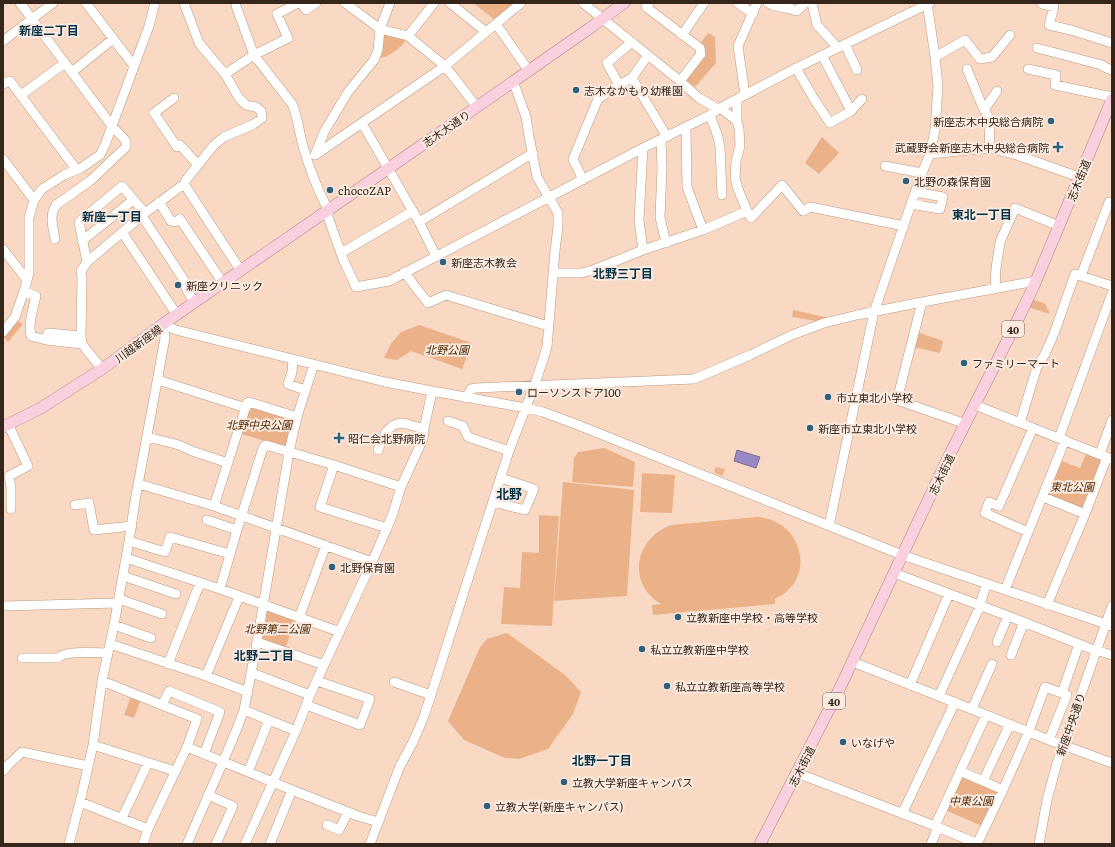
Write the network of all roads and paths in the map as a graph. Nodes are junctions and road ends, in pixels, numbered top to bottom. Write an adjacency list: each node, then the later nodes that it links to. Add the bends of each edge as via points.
1 (20, 3): 30 (street)
2 (53, 3): 30 (street)
3 (86, 3): 37 (street)
4 (155, 3): 48 (street)
5 (184, 3): 57 (street, via 199,43)
6 (298, 3): 43 (street, via 277,14 288,38)
7 (301, 3): 8 (street, via 306,10)
8 (316, 3)
9 (345, 3): 32 (street)
10 (390, 3): 32 (street)
11 (434, 3): 36 (street)
12 (521, 3): 31 (street)
13 (583, 3): 29 (street)
14 (624, 3): 29 (main road, 志木大通り)
15 (704, 3): 34 (street)
16 (738, 3): 28 (street)
17 (757, 3): 28 (street)
18 (768, 3): 27 (street)
19 (805, 3): 27 (street, via 797,12)
20 (812, 3): 41 (street, via 817,25)
21 (645, 4): 34 (street)
22 (927, 4): 41 (street); 46 (street)
23 (1042, 4): 25 (street)
24 (455, 5): 33 (street)
25 (1053, 5): 40 (street, via 1049,25)
26 (236, 6): 43 (street)
27 (787, 6)
28 (753, 14): 65 (street, via 738,46)
29 (603, 18): 39 (street); 53 (main road, 志木大通り)
30 (32, 19): 38 (street); 47 (street)
31 (496, 24): 33 (street); 53 (street)
32 (380, 29): 36 (street); 83 (street, via 378,50 374,60 348,92 324,132)
33 (486, 32): 49 (street)
34 (682, 35): 59 (street, via 700,48 701,54)
35 (1010, 35): 46 (street, via 992,58 980,59 965,40)
36 (408, 36): 49 (street)
37 (113, 39): 48 (street); 56 (street)
38 (3, 41)
39 (632, 42): 44 (street); 62 (street, via 607,63)
40 (1112, 43)
41 (841, 46): 45 (street); 54 (street)
42 (1037, 48): 55 (street)
43 (254, 55): 57 (street); 85 (street, via 292,104)
44 (648, 55): 58 (street); 59 (street)
45 (822, 55): 50 (street); 72 (street)
46 (935, 57): 82 (street, via 938,104)
47 (65, 63): 56 (street); 64 (street)
48 (134, 66): 76 (street)
49 (445, 66): 69 (street); 75 (street)
50 (796, 68): 65 (street); 72 (street, via 830,124)
51 (967, 69): 71 (street)
52 (1028, 69): 67 (street, via 1056,75 1055,85)
53 (529, 70): 60 (main road, 志木大通り)
54 (857, 70)
55 (1112, 70)
56 (72, 72): 76 (street)
57 (225, 74): 86 (street, via 239,98 246,105 261,111 262,118 224,137)
58 (632, 78): 62 (street); 78 (street)
59 (680, 81): 70 (street, via 699,98)
60 (512, 82): 69 (main road, 志木大通り); 81 (street, via 526,117)
61 (3, 84): 64 (street, via 10,81)
62 (619, 85): 92 (street, via 598,99 573,159)
63 (997, 90): 71 (street)
64 (21, 95): 89 (street)
65 (741, 97): 70 (street); 74 (street)
66 (174, 98): 86 (street, via 154,113 177,147 180,145)
67 (1112, 98): 91 (main road, 志木街道 / 40)
68 (862, 99): 72 (street)
69 (477, 107): 88 (main road, 志木大通り)
70 (719, 109): 73 (street); 74 (street)
71 (984, 110): 80 (street, via 990,120)
72 (851, 111)
73 (710, 115): 77 (street); 95 (street, via 720,147)
74 (737, 121): 104 (street, via 740,129 740,146 735,178)
75 (362, 123): 83 (street); 88 (street)
76 (112, 126): 89 (street, via 100,155); 111 (street, via 126,141 126,147 90,181 56,205 52,219)
77 (686, 128): 78 (street); 109 (street, via 687,187)
78 (664, 138): 79 (street); 113 (street, via 660,218)
79 (643, 148): 92 (street); 115 (street, via 639,220)
80 (989, 148): 82 (street); 91 (street)
81 (533, 153): 96 (street, via 537,177); 106 (street)
82 (930, 154): 90 (street)
83 (315, 155): 85 (street)
84 (3, 159): 97 (street)
85 (309, 164): 102 (street)
86 (198, 165): 93 (street)
87 (885, 166): 90 (street)
88 (389, 168): 102 (main road, 志木大通り); 103 (street)
89 (76, 169): 97 (street, via 42,189)
90 (922, 173): 94 (street)
91 (1079, 177): 108 (main road, 志木街道 / 40)
92 (583, 180): 96 (street)
93 (184, 184): 99 (street); 120 (street)
94 (915, 192): 101 (street); 101 (street, via 942,197 940,209)
95 (722, 195)
96 (550, 197): 118 (street); 122 (street, via 558,213)
97 (34, 200): 124 (street, via 29,218)
98 (133, 200): 105 (street); 112 (street); 112 (street, via 122,186 79,222)
99 (159, 202): 105 (street); 126 (street, via 171,221 180,219)
100 (1109, 202): 123 (street)
101 (911, 204): 107 (street)
102 (328, 210): 116 (main road, 志木大通り); 117 (street, via 328,218)
103 (413, 211): 106 (street); 117 (street)
104 (747, 211): 107 (street, via 751,218 782,185 803,211 810,207); 109 (street)
105 (143, 214): 110 (street); 132 (street, via 186,283)
106 (419, 222): 118 (street)
107 (904, 226): 133 (street)
108 (1059, 226): 125 (main road, 志木街道 / 40); 128 (street, via 1015,208 1000,242)
109 (703, 230): 113 (street)
110 (122, 232): 119 (street); 134 (street)
111 (55, 239)
112 (82, 241): 119 (street)
113 (666, 243): 115 (street)
114 (3, 249): 124 (street)
115 (643, 250): 122 (street, via 582,273)
116 (268, 252): 120 (main road, 川越新座線)
117 (341, 253): 121 (street, via 356,287 388,281)
118 (436, 256): 121 (street)
119 (87, 262): 138 (street, via 80,271)
120 (240, 271): 126 (main road, 川越新座線)
121 (404, 272): 136 (street, via 428,303 446,296)
122 (553, 273): 136 (street)
123 (1081, 276): 127 (street); 153 (street, via 1075,274 1055,331 1038,367)
124 (28, 280): 129 (street)
125 (1036, 281): 128 (street); 147 (main road, 志木街道 / 40)
126 (223, 283): 132 (main road, 川越新座線)
127 (1112, 286)
128 (995, 289): 131 (street)
129 (24, 292): 137 (street, via 15,317); 138 (street, via 36,296 30,320 31,336 46,340 48,333)
130 (1112, 293): 159 (street)
131 (922, 302): 133 (street); 154 (street, via 897,400)
132 (194, 303): 134 (main road, 川越新座線)
133 (874, 312): 143 (street, via 812,327 694,379); 178 (street)
134 (177, 315): 135 (main road, 川越新座線)
135 (163, 324): 139 (street, via 176,330); 141 (main road, 川越新座線); 142 (street, via 165,338)
136 (548, 326): 143 (street, via 547,347)
137 (3, 332)
138 (82, 340): 141 (street)
139 (293, 358): 140 (street); 144 (street, via 288,384)
140 (314, 364): 144 (street); 145 (street)
141 (102, 369): 155 (main road, 川越新座線, via 41,408)
142 (158, 380): 148 (street); 158 (street)
143 (534, 386): 146 (street, via 476,388); 149 (street)
144 (305, 390): 150 (street)
145 (432, 391): 146 (street); 157 (street)
146 (466, 398): 149 (street)
147 (975, 405): 153 (street); 154 (main road, 志木街道 / 40)
148 (246, 408): 150 (street, via 249,402); 164 (street)
149 (526, 408): 161 (street); 178 (street, via 578,425)
150 (297, 417): 162 (street)
151 (1112, 420): 163 (street)
152 (448, 421): 161 (street, via 462,426 468,437)
153 (1020, 423): 156 (street)
154 (966, 424): 186 (main road, 志木街道 / 40)
155 (6, 425): 173 (street, via 28,466 8,476)
156 (1033, 428): 159 (street); 182 (street, via 999,506 989,502 985,514)
157 (424, 429): 160 (street, via 402,423 392,427 387,430); 168 (street, via 423,439)
158 (148, 437): 164 (street); 167 (street)
159 (1062, 439): 163 (street); 169 (street)
160 (378, 450)
161 (509, 451): 166 (street)
162 (290, 452): 165 (street); 175 (street, via 266,445 263,448); 179 (street)
163 (1106, 457): 174 (street)
164 (228, 462): 172 (street)
165 (334, 465): 168 (street); 180 (street, via 320,507)
166 (501, 478): 170 (street); 170 (street, via 534,489 525,510)
167 (139, 484): 172 (street); 177 (street)
168 (401, 487): 180 (street)
169 (1043, 497): 174 (street); 182 (street)
170 (493, 502): 233 (street)
171 (75, 505): 177 (street, via 89,503 94,530)
172 (214, 506): 175 (street)
173 (11, 509)
174 (1085, 514): 200 (street)
175 (242, 515): 179 (street); 181 (street)
176 (207, 520): 181 (street)
177 (132, 526): 183 (street)
178 (829, 526): 186 (street)
179 (277, 527): 184 (street); 199 (street)
180 (387, 528): 188 (street)
181 (237, 530): 185 (street)
182 (1028, 532): 194 (street)
183 (129, 542): 185 (street, via 165,552 170,537); 187 (street)
184 (326, 545): 188 (street); 206 (street)
185 (230, 554): 193 (street)
186 (902, 555): 189 (main road, 志木街道 / 40); 192 (street)
187 (126, 558): 190 (street); 191 (street)
188 (372, 562): 210 (street)
189 (894, 574): 196 (street); 220 (main road, 志木街道 / 40)
190 (123, 576): 195 (street); 198 (street)
191 (200, 583): 193 (street); 221 (street)
192 (986, 584): 194 (street); 202 (street)
193 (220, 589): 197 (street)
194 (1005, 590): 200 (street)
195 (176, 594)
196 (949, 594): 202 (street); 229 (street)
197 (239, 597): 199 (street); 225 (street)
198 (119, 601): 201 (street); 204 (street); 208 (street)
199 (263, 605): 206 (street); 212 (street)
200 (1047, 605): 209 (street)
201 (3, 606)
202 (980, 606): 205 (street); 234 (street)
203 (1112, 606): 209 (street, 新座中央通り)
204 (162, 614)
205 (1008, 616): 207 (street); 213 (street)
206 (299, 618): 210 (street)
207 (1024, 622): 214 (street); 217 (street)
208 (114, 625): 211 (street); 215 (street)
209 (1109, 625): 216 (street, 新座中央通り)
210 (340, 632): 223 (street)
211 (151, 638)
212 (257, 642): 223 (street); 224 (street)
213 (996, 642)
214 (1079, 644): 216 (street); 231 (street)
215 (109, 649): 219 (street, via 61,655 58,658); 221 (street); 227 (street)
216 (1096, 650): 218 (street); 246 (street, 新座中央通り)
217 (1011, 655)
218 (1112, 655)
219 (22, 658)
220 (853, 662): 229 (street); 258 (main road, 志木街道 / 40)
221 (168, 664): 225 (street)
222 (992, 664): 238 (street)
223 (324, 665): 226 (street)
224 (252, 673): 230 (street); 232 (street)
225 (206, 676): 230 (street)
226 (317, 680): 232 (street); 237 (street, via 370,699 360,725)
227 (102, 681): 236 (street); 247 (street)
228 (394, 682): 233 (street)
229 (910, 685): 234 (street)
230 (248, 692): 239 (street)
231 (1062, 693): 244 (street, via 1045,687); 245 (street, via 1067,695)
232 (310, 695): 237 (street)
233 (432, 695): 268 (street)
234 (939, 696): 235 (street)
235 (955, 702): 238 (street); 266 (street)
236 (162, 705): 248 (street, via 197,719); 249 (street, via 169,691 220,712)
237 (306, 705): 243 (street)
238 (972, 709): 240 (street)
239 (244, 710): 241 (street); 250 (street)
240 (986, 715): 242 (street); 256 (street)
241 (269, 720): 243 (street); 257 (street)
242 (1010, 724): 244 (street); 259 (street)
243 (296, 730): 260 (street)
244 (1029, 732): 245 (street); 262 (street)
245 (1049, 740): 246 (street)
246 (1063, 744): 252 (street); 283 (street, 新座中央通り, via 1051,782)
247 (93, 745): 251 (street); 254 (street)
248 (187, 747): 249 (street); 255 (street)
249 (204, 754): 250 (street)
250 (224, 762): 257 (street); 263 (street)
251 (148, 763): 255 (street); 267 (street)
252 (1112, 763)
253 (5, 765): 254 (street, via 22,752)
254 (88, 766): 264 (street)
255 (175, 771): 271 (street)
256 (960, 771): 259 (street); 270 (street)
257 (248, 772): 260 (street)
258 (797, 773): 266 (street); 280 (main road, 志木街道 / 40)
259 (983, 781): 262 (street)
260 (273, 782): 261 (street); 277 (street)
261 (292, 790): 265 (street); 278 (street)
262 (1003, 790): 282 (street)
263 (208, 795): 275 (street); 276 (street, via 233,806)
264 (80, 802): 267 (street); 273 (street)
265 (348, 812): 268 (street); 269 (street, via 339,830)
266 (902, 814): 270 (street)
267 (122, 818): 271 (street)
268 (378, 822): 279 (street)
269 (327, 825)
270 (936, 827): 272 (street); 281 (street)
271 (148, 829): 274 (street)
272 (965, 842): 282 (street)
273 (69, 844)
274 (143, 844)
275 (187, 844)
276 (216, 844)
277 (245, 844)
278 (270, 844)
279 (370, 844)
280 (760, 844)
281 (931, 844)
282 (977, 844)
283 (1039, 844)

